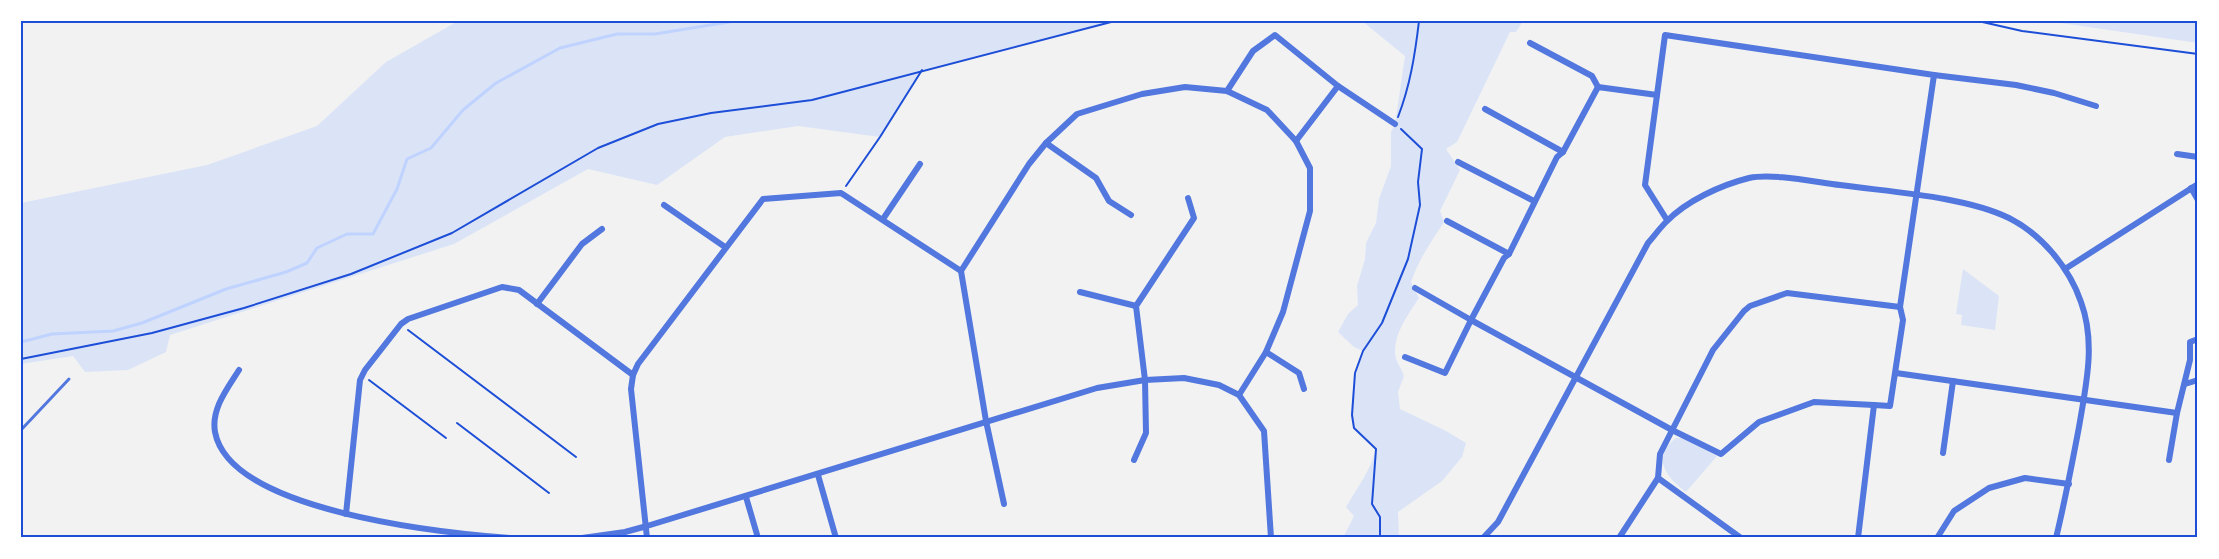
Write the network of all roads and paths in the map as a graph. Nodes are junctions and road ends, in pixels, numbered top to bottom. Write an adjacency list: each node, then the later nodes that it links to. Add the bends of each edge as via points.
1 (1115, 21): 6 (path)
2 (1419, 21): 14 (path, via 1408,92)
3 (1978, 21): 5 (path, via 2022,31)
4 (1530, 43): 9 (street, via 1592,76)
5 (2198, 54)
6 (922, 70): 24 (path); 49 (path, via 812,100 658,124 598,148 452,233 351,274 152,333)
7 (1934, 75): 11 (street, via 1665,35); 12 (street, via 2016,85); 25 (street)
8 (1338, 86): 10 (street, via 1275,35 1253,51); 14 (street); 15 (street)
9 (1598, 87): 11 (street); 17 (street)
10 (1227, 91): 15 (street, via 1267,110); 16 (street, via 1185,87 1142,94 1077,114)
11 (1657, 95): 32 (street, via 1645,184)
12 (2096, 105)
13 (1485, 109): 17 (street)
14 (1395, 124): 89 (path, via 1422,149 1420,205 1408,259 1382,323 1363,351 1355,373 1352,415 1354,428 1376,449 1372,504 1380,517)
15 (1296, 141): 47 (street, via 1311,168 1310,211 1283,312)
16 (1046, 143): 30 (street, via 1095,178 1109,201); 38 (street)
17 (1563, 152): 28 (street)
18 (2177, 154): 19 (street)
19 (2198, 157)
20 (1458, 162): 28 (street)
21 (920, 164): 31 (street)
22 (2198, 184): 23 (street)
23 (2191, 188): 27 (street); 37 (street)
24 (841, 193): 31 (street); 35 (street, via 763,199)
25 (1916, 195): 32 (street, via 1793,178 1751,178 1715,190); 37 (street, via 1963,202 2008,218 2040,239); 43 (street)
26 (1188, 198): 42 (street, via 1194,218)
27 (2198, 200)
28 (1534, 201): 36 (street)
29 (664, 205): 35 (street)
30 (1131, 215)
31 (883, 219): 38 (street)
32 (1667, 220): 54 (street, via 1648,243)
33 (1447, 221): 36 (street)
34 (602, 229): 41 (street, via 582,244)
35 (725, 247): 53 (street)
36 (1509, 254): 44 (street)
37 (2065, 268): 62 (street, via 2088,327 2090,356)
38 (961, 271): 65 (street)
39 (1415, 288): 44 (street)
40 (1080, 292): 42 (street)
41 (537, 304): 45 (street, via 519,290 502,287); 53 (street)
42 (1136, 306): 56 (street)
43 (1900, 307): 51 (street, via 1903,320); 68 (street, via 1787,293 1750,306 1713,350)
44 (1471, 320): 48 (street, via 1445,373); 54 (street)
45 (401, 324): 52 (street); 71 (path)
46 (2198, 339): 59 (street, via 2190,342)
47 (1266, 352): 60 (street, via 1299,373); 61 (street)
48 (1405, 357)
49 (21, 359)
50 (239, 370): 80 (street, via 218,404 215,420 219,444 228,459 271,490)
51 (1896, 373): 58 (street); 63 (street, via 1890,406)
52 (362, 374): 69 (path); 80 (street)
53 (633, 375): 81 (street, via 631,389)
54 (1576, 378): 68 (street); 90 (street, via 1498,522)
55 (69, 380): 67 (lane)
56 (1145, 380): 61 (street, via 1184,378 1219,385); 65 (street, via 1097,388); 72 (street, via 1146,433)
57 (2198, 380): 59 (street)
58 (1953, 381): 62 (street); 70 (street)
59 (2185, 384): 64 (street)
60 (1304, 388)
61 (1239, 395): 88 (street, via 1264,431)
62 (2084, 400): 64 (street); 76 (street)
63 (1874, 405): 68 (street, via 1814,402 1759,422 1721,454); 93 (street)
64 (2177, 413): 73 (street)
65 (986, 421): 74 (street); 79 (street)
66 (457, 423): 77 (path)
67 (21, 430)
68 (1672, 430): 75 (street, via 1660,454)
69 (446, 438)
70 (1942, 453)
71 (576, 457)
72 (1134, 460)
73 (2169, 460)
74 (818, 475): 78 (street); 87 (street)
75 (1658, 478): 91 (street); 92 (street)
76 (2069, 484): 94 (street, via 2025,478 1989,488 1954,511); 95 (street)
77 (549, 493)
78 (746, 497): 81 (street); 86 (street)
79 (1004, 504)
80 (346, 514): 82 (street)
81 (647, 526): 84 (street); 85 (street)
82 (471, 536): 83 (street)
83 (510, 538)
84 (582, 538)
85 (647, 538)
86 (758, 538)
87 (836, 538)
88 (1271, 538)
89 (1380, 538)
90 (1482, 538)
91 (1619, 538)
92 (1741, 538)
93 (1858, 538)
94 (1937, 538)
95 (2056, 538)

